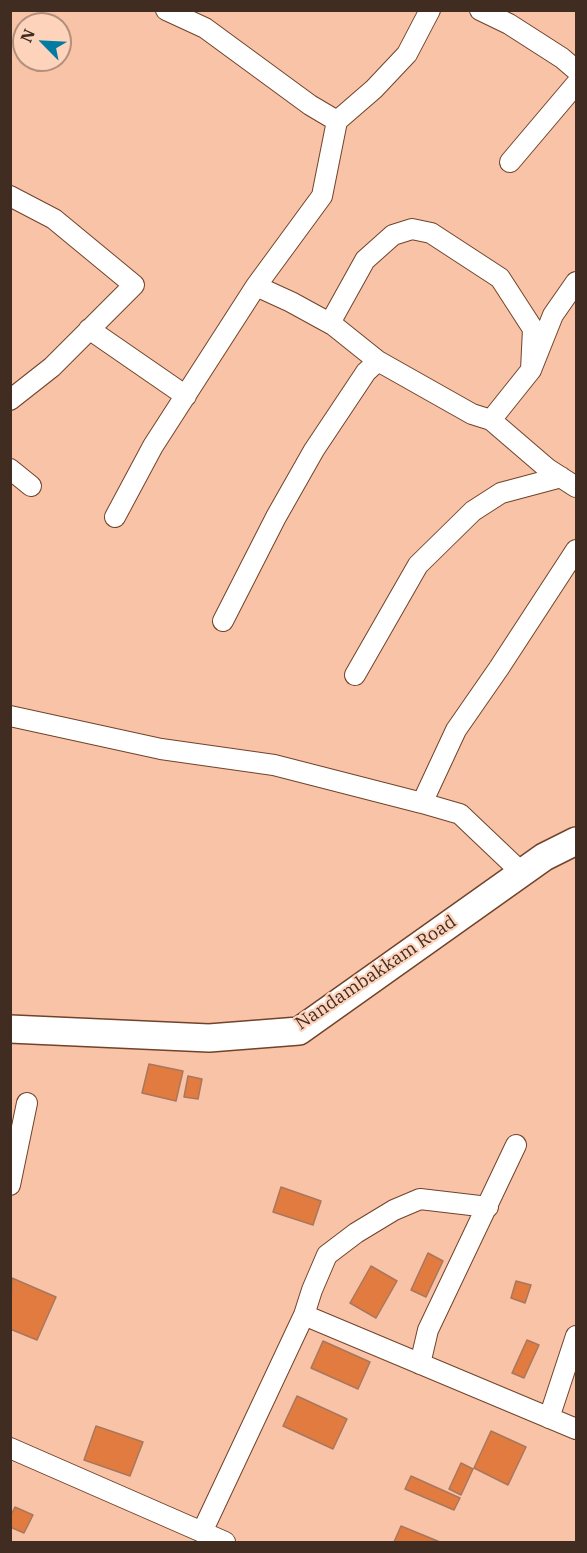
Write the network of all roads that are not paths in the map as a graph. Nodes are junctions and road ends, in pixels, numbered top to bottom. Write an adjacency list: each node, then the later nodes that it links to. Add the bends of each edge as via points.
1 (166, 10): 6 (street, via 205,28)
2 (430, 10): 6 (street, via 407,54)
3 (480, 10): 4 (street, via 509,24)
4 (576, 70)
5 (576, 84): 7 (street)
6 (337, 121): 10 (street, via 322,196)
7 (510, 162)
8 (10, 196): 12 (street, via 54,219 134,285)
9 (576, 282): 14 (street, via 553,315)
10 (256, 286): 11 (street); 15 (street)
11 (330, 323): 13 (street); 14 (street, via 365,260 393,235 412,229 431,233 500,278 533,329)
12 (89, 329): 15 (street); 16 (street, via 52,367)
13 (378, 361): 17 (street, via 472,414); 23 (street, via 366,372 314,450)
14 (531, 370): 17 (street)
15 (186, 396): 21 (street, via 153,446)
16 (10, 400)
17 (491, 420): 19 (street)
18 (10, 468): 20 (street)
19 (569, 482): 24 (street, via 501,493 473,511 418,565)
20 (31, 486)
21 (116, 517)
22 (576, 550): 26 (street, via 456,730)
23 (222, 621)
24 (355, 675)
25 (10, 716): 26 (street, via 161,748 274,765)
26 (422, 803): 28 (street, via 460,814)
27 (576, 841): 28 (street, Nandambakkam Road)
28 (521, 872): 29 (street, Nandambakkam Road, via 299,1031 209,1038)
29 (10, 1029)
30 (27, 1103): 32 (street)
31 (516, 1145): 33 (street)
32 (10, 1185)
33 (488, 1207): 34 (street, via 420,1199 394,1210 327,1256); 36 (street, via 428,1330)
34 (304, 1315): 36 (street); 40 (street)
35 (576, 1336): 37 (street)
36 (420, 1364): 37 (street)
37 (549, 1418): 38 (street)
38 (576, 1429)
39 (10, 1448): 40 (street)
40 (202, 1532): 41 (street)
41 (225, 1542)

